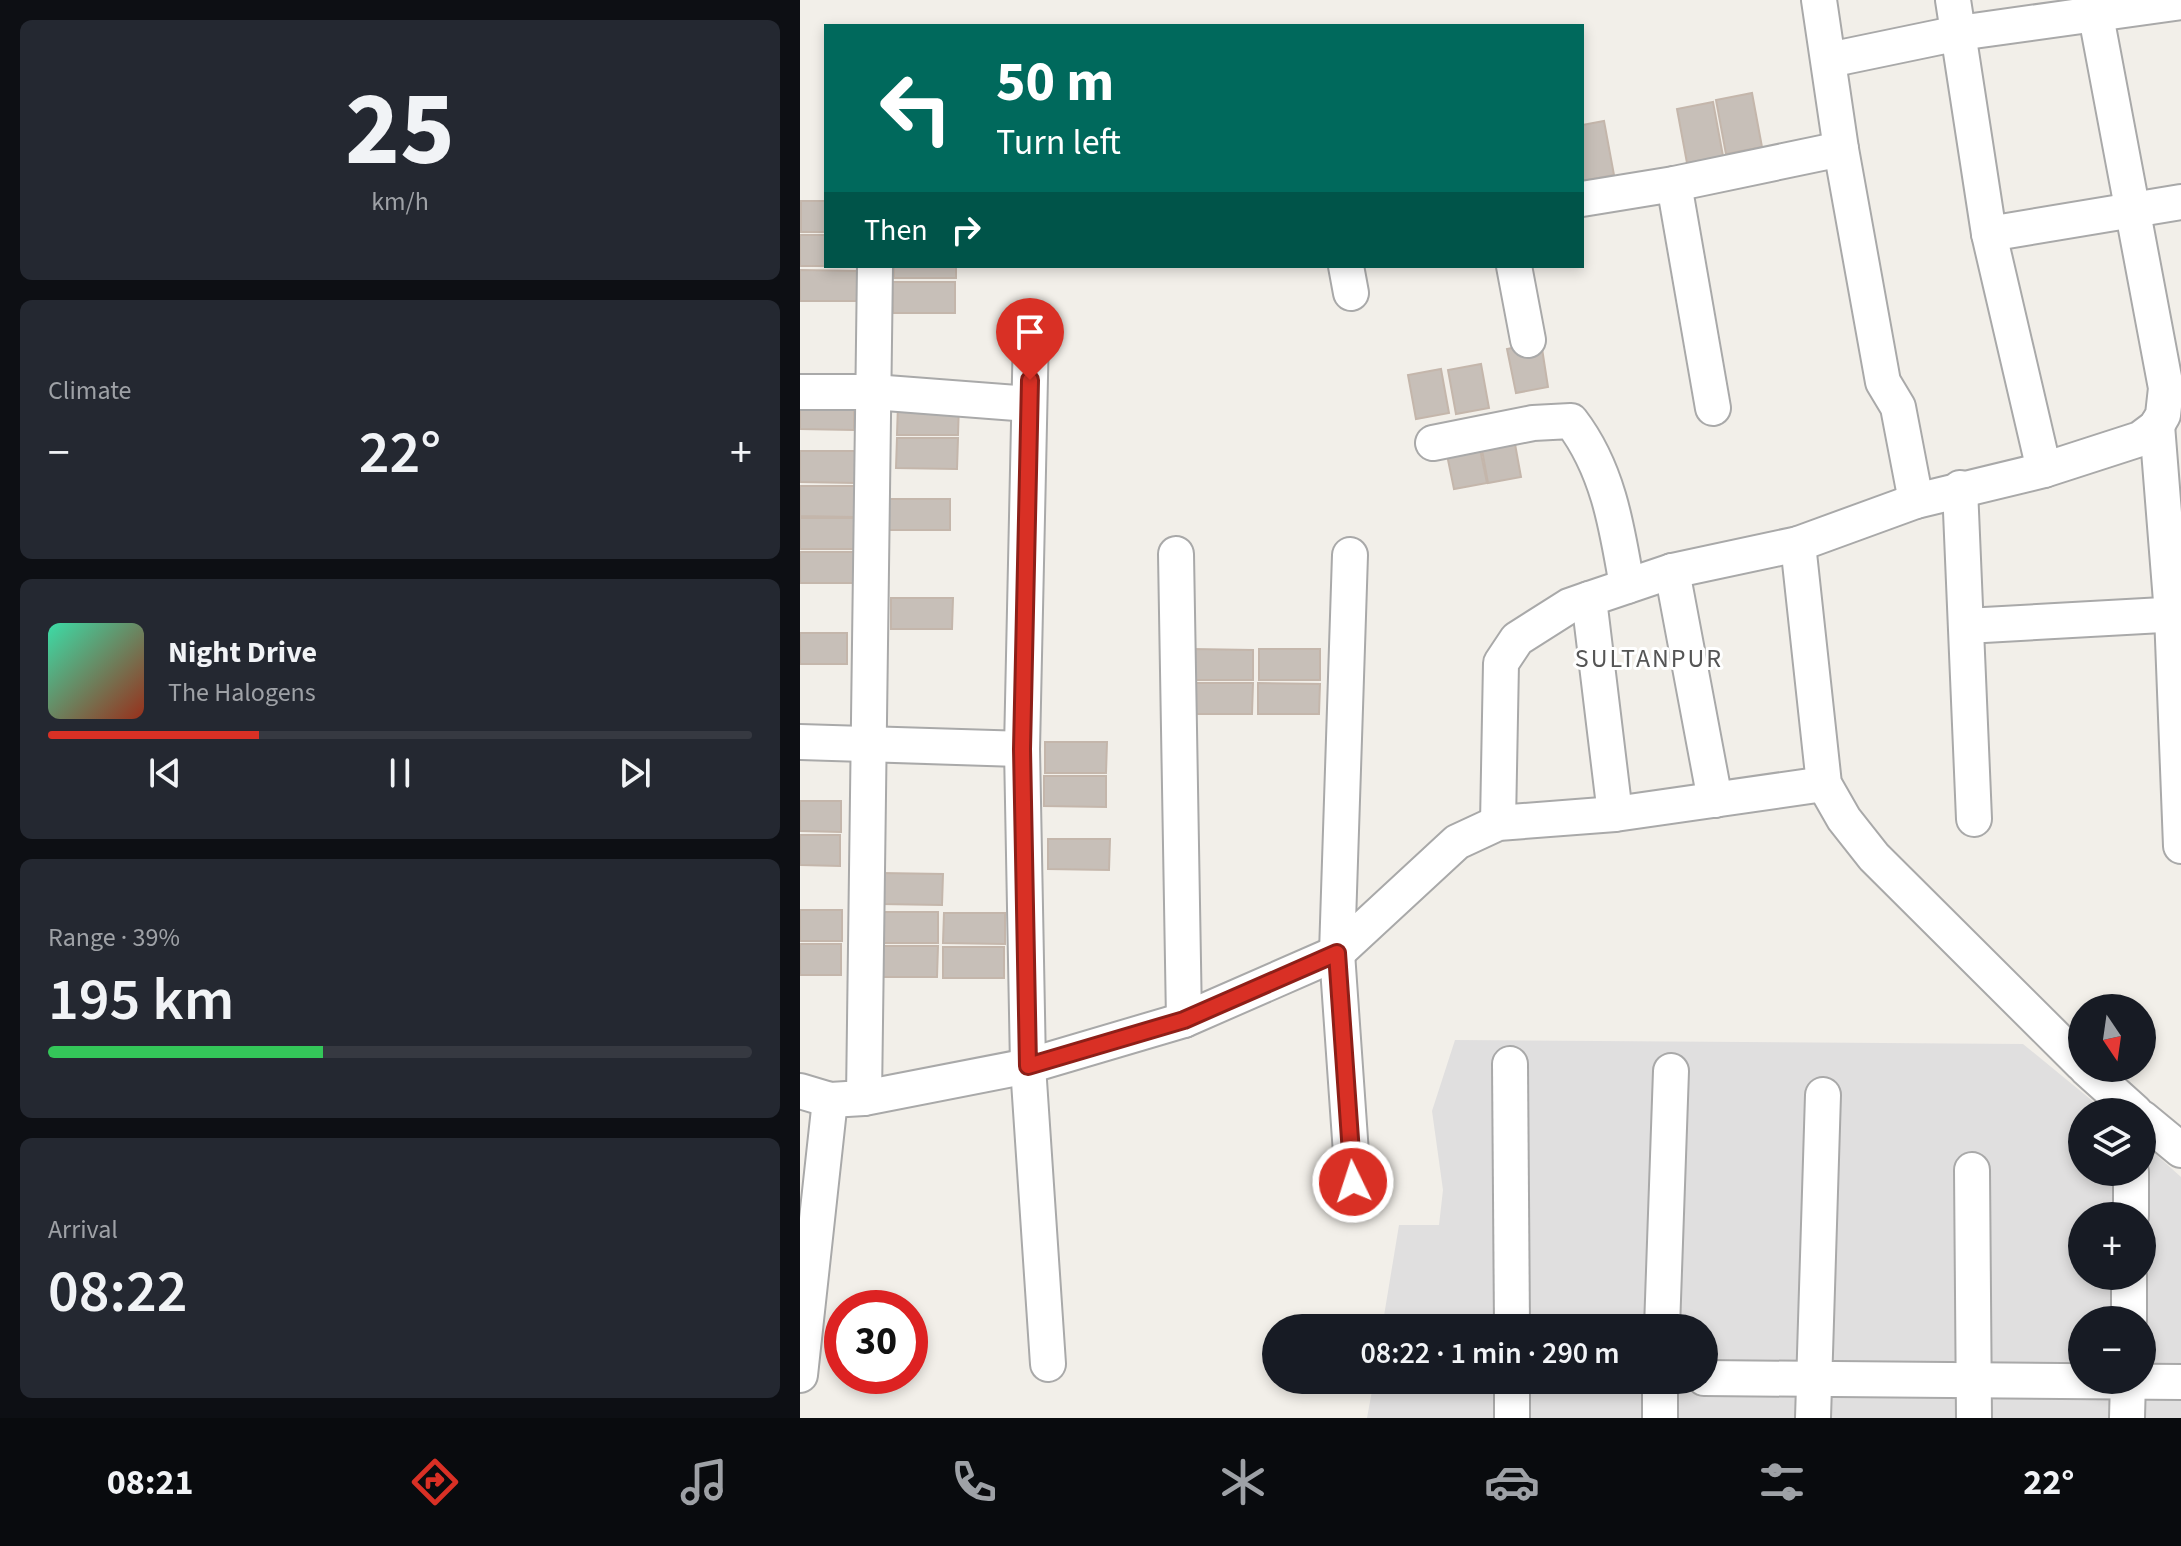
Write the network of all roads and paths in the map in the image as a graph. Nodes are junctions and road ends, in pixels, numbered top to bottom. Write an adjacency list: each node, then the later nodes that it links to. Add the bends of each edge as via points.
1 (1819, 0): 5 (street)
2 (2181, 2): 3 (street)
3 (2094, 7): 4 (street); 10 (street)
4 (1956, 16): 5 (street); 11 (street)
5 (1829, 60): 6 (street)
6 (1841, 149): 7 (street); 24 (street, via 1883,382 1898,407)
7 (1674, 184): 8 (street); 19 (street)
8 (1584, 199)
9 (2181, 202): 10 (street)
10 (2132, 210): 11 (street); 20 (street, via 2166,388)
11 (1989, 234): 22 (street)
12 (875, 268): 17 (street)
13 (1514, 268): 15 (street)
14 (1031, 331): 18 (street)
15 (1528, 340)
16 (800, 392): 17 (street)
17 (873, 392): 18 (street); 34 (street)
18 (1029, 404): 35 (street)
19 (1713, 408)
20 (2157, 425): 22 (street, via 2140,439); 31 (street)
21 (1433, 443): 29 (street, via 1533,423 1571,421 1589,444 1601,474)
22 (2044, 470): 23 (street)
23 (1960, 488): 24 (street); 32 (street)
24 (1916, 501): 25 (street)
25 (1798, 544): 28 (street); 36 (street)
26 (1176, 554): 43 (street)
27 (1350, 555): 42 (street)
28 (1672, 571): 29 (street); 37 (street)
29 (1627, 586): 30 (street)
30 (1589, 599): 38 (street); 40 (street, via 1517,639 1501,663)
31 (2176, 614): 32 (street); 41 (street)
32 (1966, 626): 39 (street)
33 (800, 742): 34 (street)
34 (867, 742): 35 (street); 51 (street)
35 (1022, 749): 46 (street)
36 (1824, 784): 37 (street); 44 (street, via 1874,857)
37 (1715, 800): 38 (street)
38 (1615, 814): 40 (street)
39 (1974, 819)
40 (1498, 823): 42 (street, via 1457,842)
41 (2181, 846)
42 (1337, 953): 43 (street); 56 (street)
43 (1184, 1020): 46 (street)
44 (2068, 1050)
45 (1510, 1064): 57 (street)
46 (1028, 1066): 51 (street); 59 (street)
47 (1671, 1071): 58 (street)
48 (2102, 1082): 52 (street)
49 (1823, 1095): 62 (street)
50 (815, 1096): 51 (street); 60 (street)
51 (864, 1098)
52 (2119, 1098)
53 (2156, 1129): 54 (street)
54 (2181, 1150)
55 (1972, 1170): 63 (street)
56 (1353, 1182)
57 (1512, 1314)
58 (1662, 1314)
59 (1048, 1364)
60 (800, 1375)
61 (1718, 1378): 62 (street)
62 (1813, 1379): 63 (street); 72 (street)
63 (1974, 1380): 64 (street); 73 (street)
64 (2068, 1380)
65 (2156, 1381): 66 (street)
66 (2181, 1382)
67 (1512, 1394): 70 (street)
68 (1660, 1394): 71 (street)
69 (2128, 1394): 74 (street)
70 (1512, 1418)
71 (1660, 1418)
72 (1813, 1418)
73 (1974, 1418)
74 (2127, 1418)

